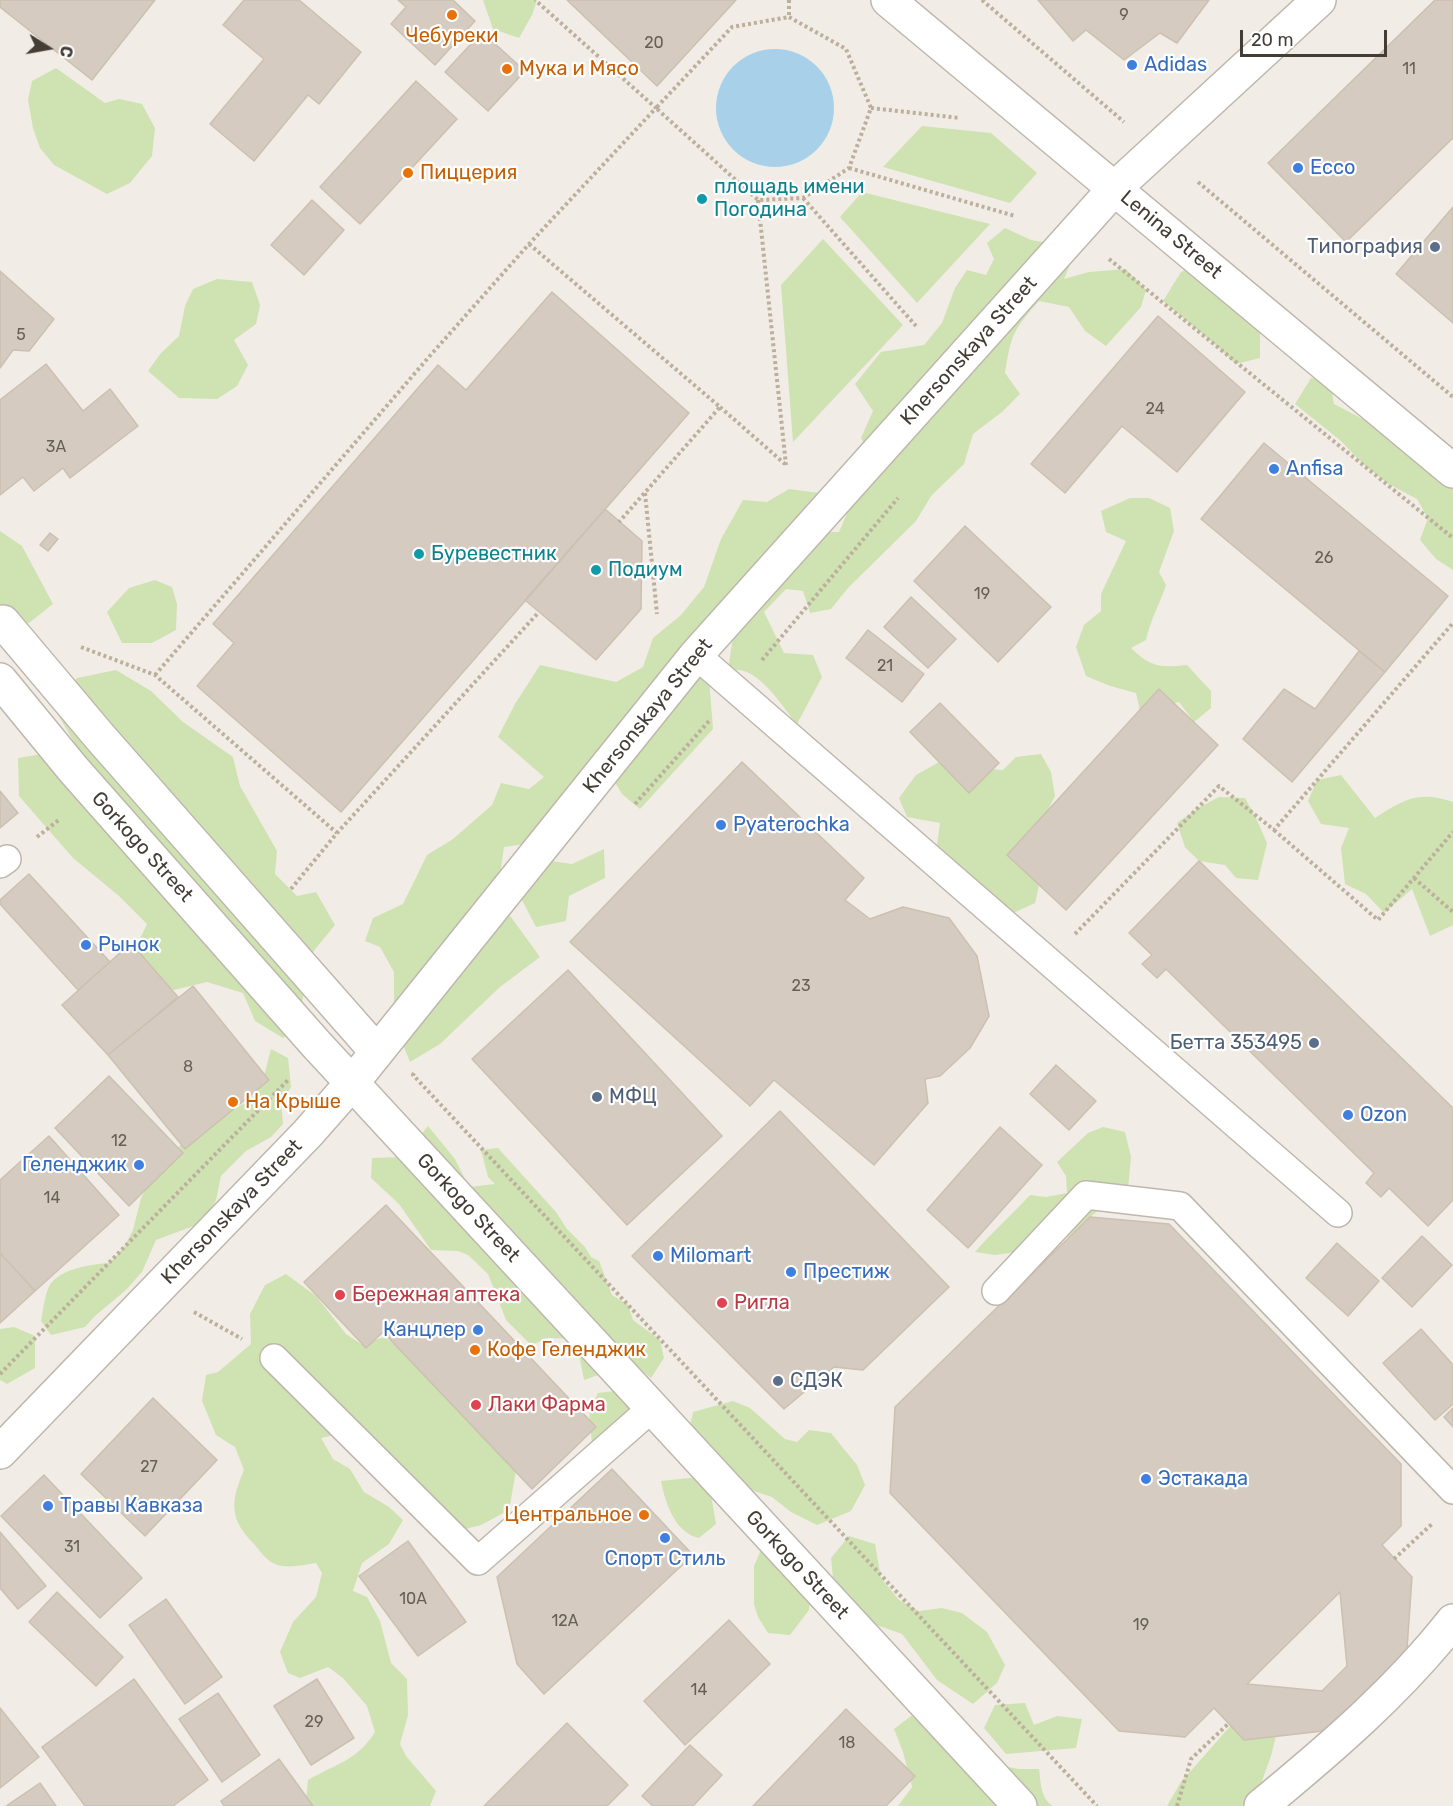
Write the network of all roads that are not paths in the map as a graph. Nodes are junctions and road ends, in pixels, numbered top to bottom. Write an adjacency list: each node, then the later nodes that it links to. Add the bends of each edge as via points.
1 (888, 0): 3 (street, Lenina Street)
2 (1320, 0): 3 (street, Khersonskaya Street)
3 (1115, 188): 4 (street, Lenina Street); 6 (street, Khersonskaya Street)
4 (1453, 471)
5 (0, 624): 8 (street, Gorkogo Street, via 3,622)
6 (696, 655): 8 (street, Khersonskaya Street); 10 (lane)
7 (0, 680): 9 (street, Gorkogo Street, via 73,769)
8 (377, 1052): 9 (street, Khersonskaya Street)
9 (352, 1083): 13 (street, Gorkogo Street); 14 (street, Khersonskaya Street)
10 (1338, 1213)
11 (996, 1291): 15 (lane, via 1086,1195 1179,1206)
12 (274, 1358): 13 (lane, via 478,1561)
13 (652, 1408): 17 (street, Gorkogo Street)
14 (0, 1452)
15 (1453, 1490)
16 (1453, 1621): 18 (street, via 1424,1657 1338,1743)
17 (1020, 1806)
18 (1261, 1806)

